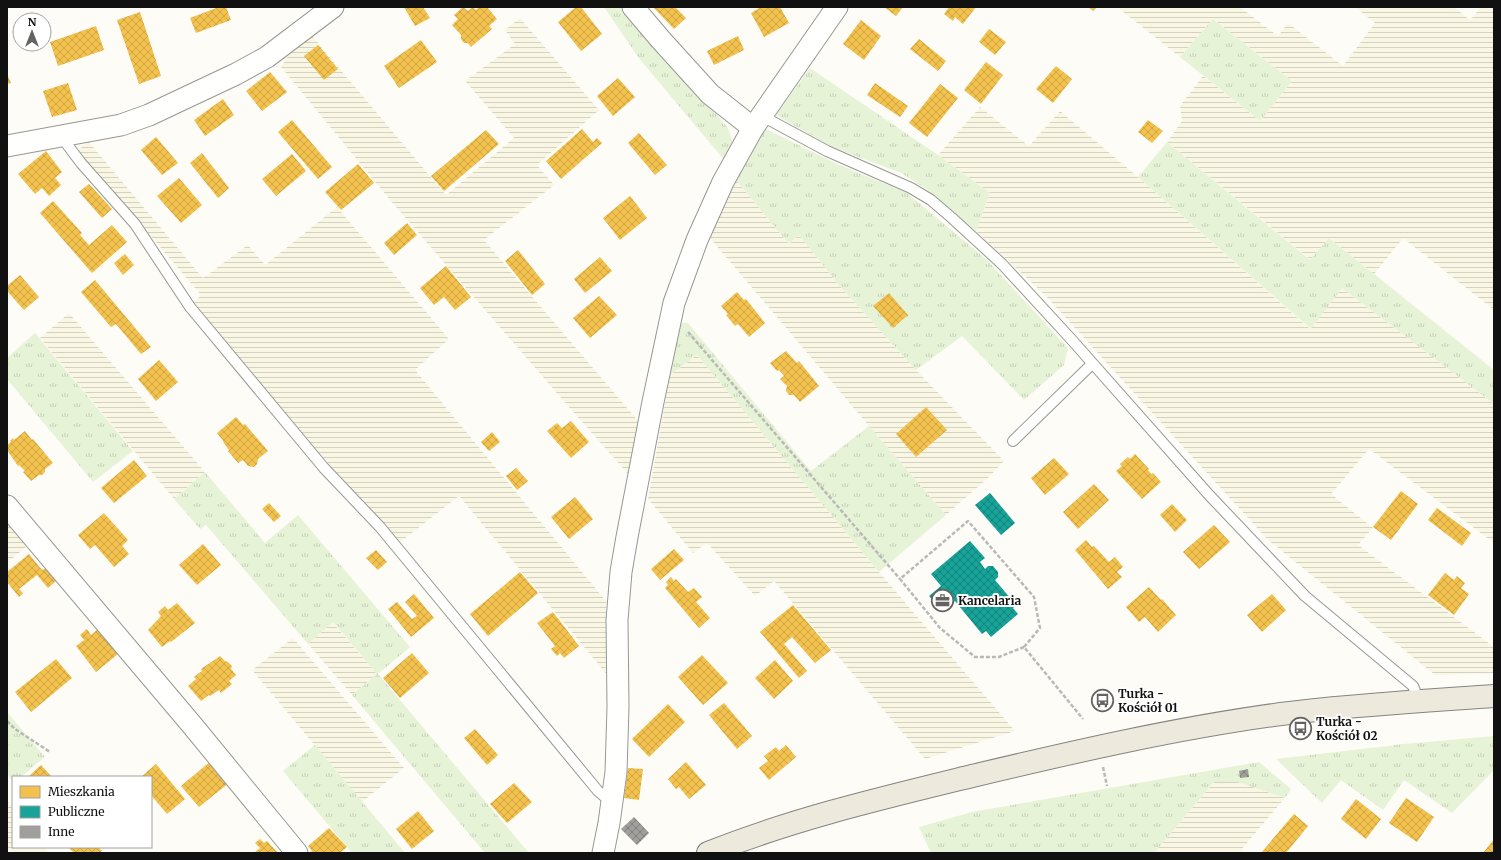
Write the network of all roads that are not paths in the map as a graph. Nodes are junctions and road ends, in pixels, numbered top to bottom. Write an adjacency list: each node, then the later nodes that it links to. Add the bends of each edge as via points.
1 (333, 7): 5 (street, via 267,57 149,115 121,125)
2 (633, 7): 4 (street, via 710,94)
3 (837, 7): 4 (street)
4 (758, 122): 7 (lane, via 911,188 930,200 1002,264); 12 (street, via 723,182 697,240 672,312 620,579 617,620 616,772)
5 (60, 135): 6 (street); 12 (lane, via 135,224 190,307 324,468 380,527 598,791)
6 (7, 146)
7 (1092, 364): 8 (lane); 11 (lane, via 1210,496 1305,596 1413,686)
8 (1013, 441)
9 (7, 506): 13 (street)
10 (1494, 696): 11 (main road)
11 (1419, 701): 15 (main road, via 1243,720 1098,748 841,808)
12 (612, 803): 14 (street)
13 (297, 853)
14 (603, 853)
15 (708, 853)

